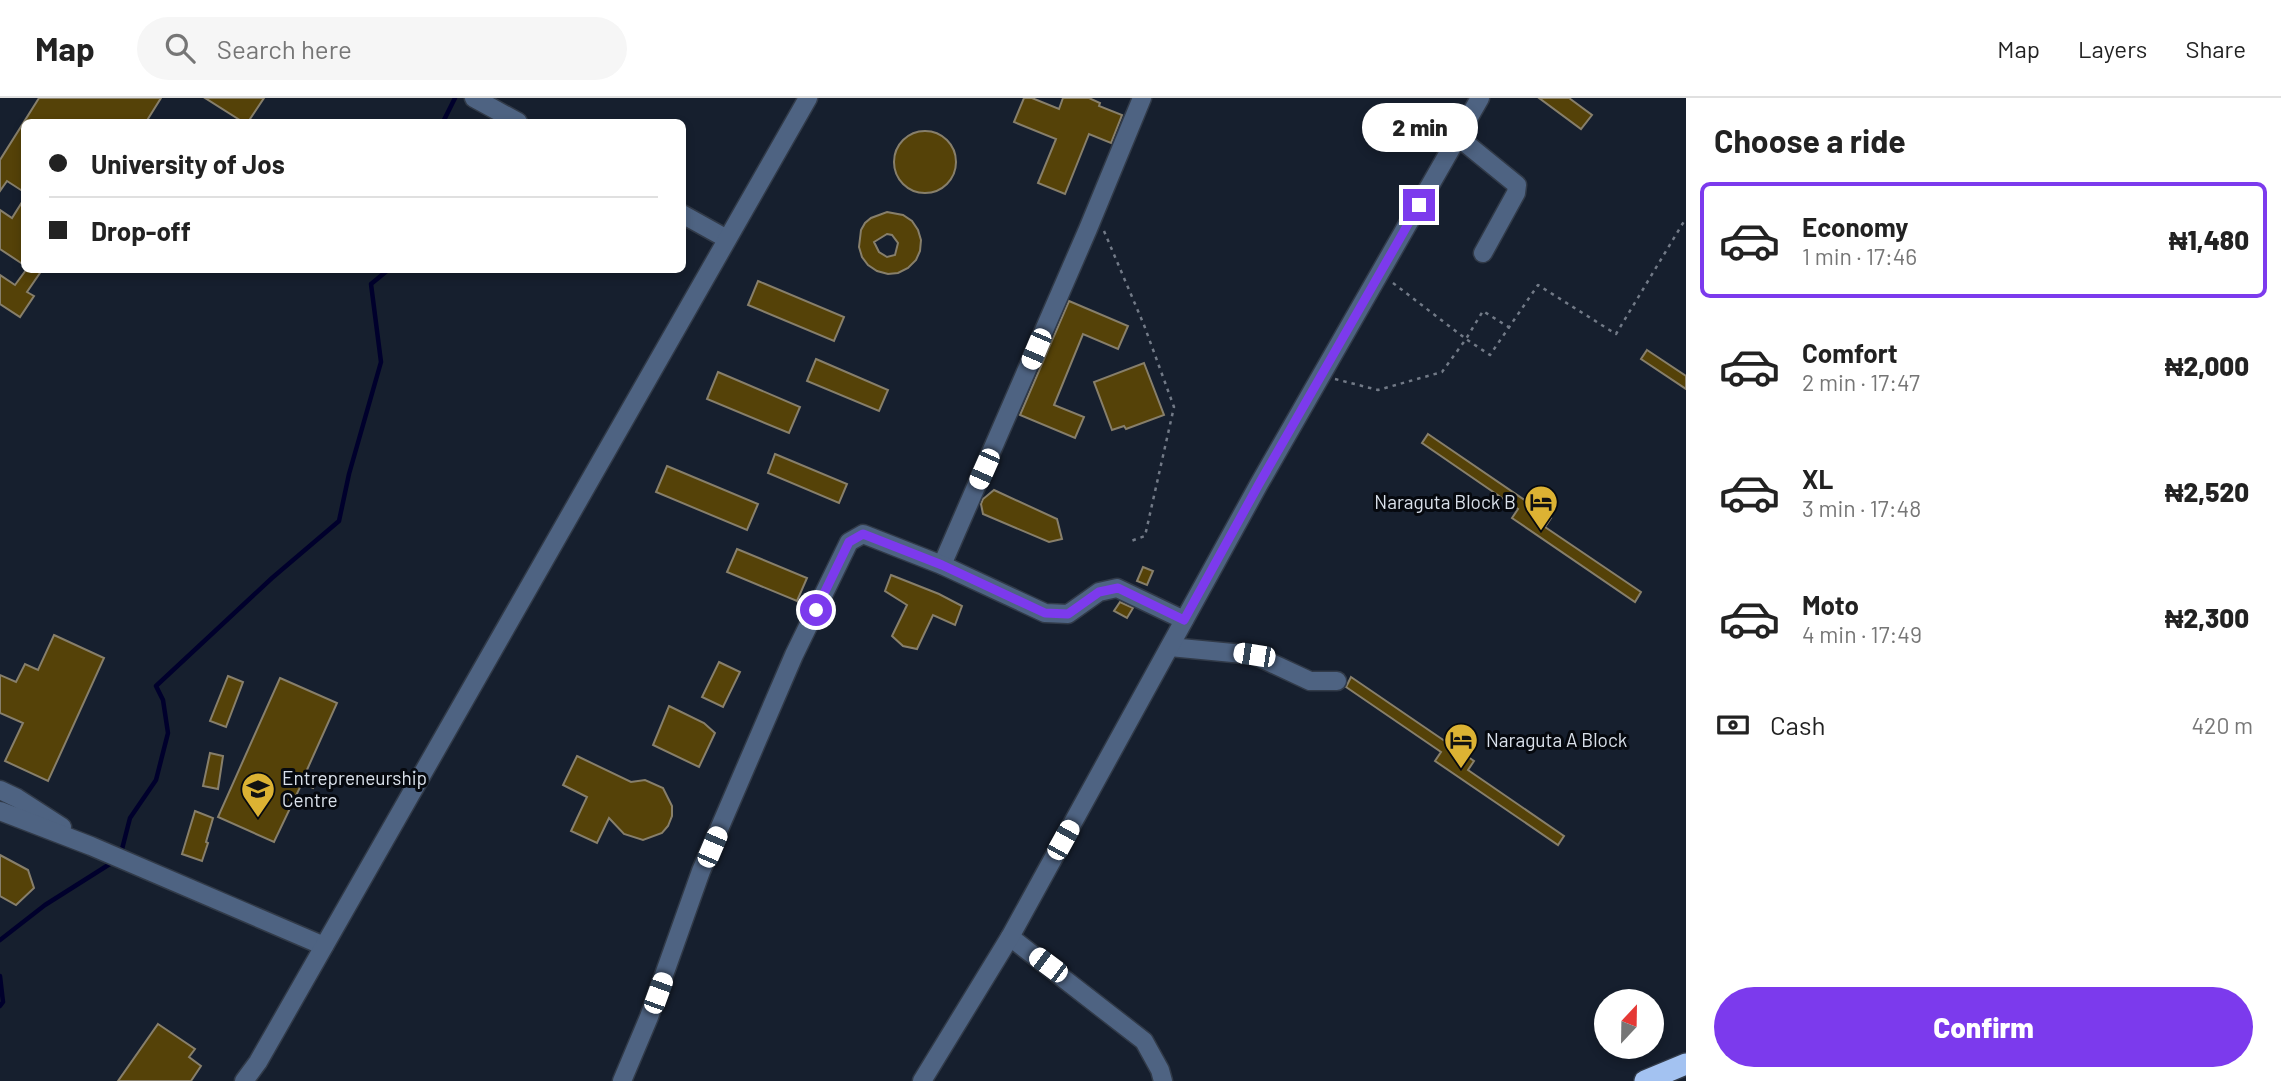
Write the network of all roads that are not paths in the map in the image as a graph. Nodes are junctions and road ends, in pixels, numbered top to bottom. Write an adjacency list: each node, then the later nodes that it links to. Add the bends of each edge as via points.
1 (474, 98): 5 (lane)
2 (808, 98): 8 (lane)
3 (1142, 98): 10 (lane)
4 (1480, 98): 6 (lane)
5 (512, 119)
6 (1458, 137): 9 (lane, via 1517,185); 11 (lane)
7 (686, 216): 8 (lane)
8 (727, 239): 18 (lane)
9 (1483, 253)
10 (942, 565): 11 (lane, via 1045,613 1068,614 1099,592 1118,588); 21 (lane, via 863,534 849,542 794,655 701,871)
11 (1184, 620): 12 (lane)
12 (1170, 647): 13 (lane, via 1254,655 1310,681); 17 (lane)
13 (1337, 681)
14 (0, 790): 16 (lane)
15 (0, 811): 16 (lane)
16 (91, 846): 18 (lane)
17 (1010, 937): 22 (lane); 23 (lane, via 1144,1041)
18 (324, 946): 20 (lane)
19 (1686, 1064): 24 (highway)
20 (244, 1081)
21 (622, 1081)
22 (922, 1081)
23 (1163, 1081)
24 (1645, 1081)

